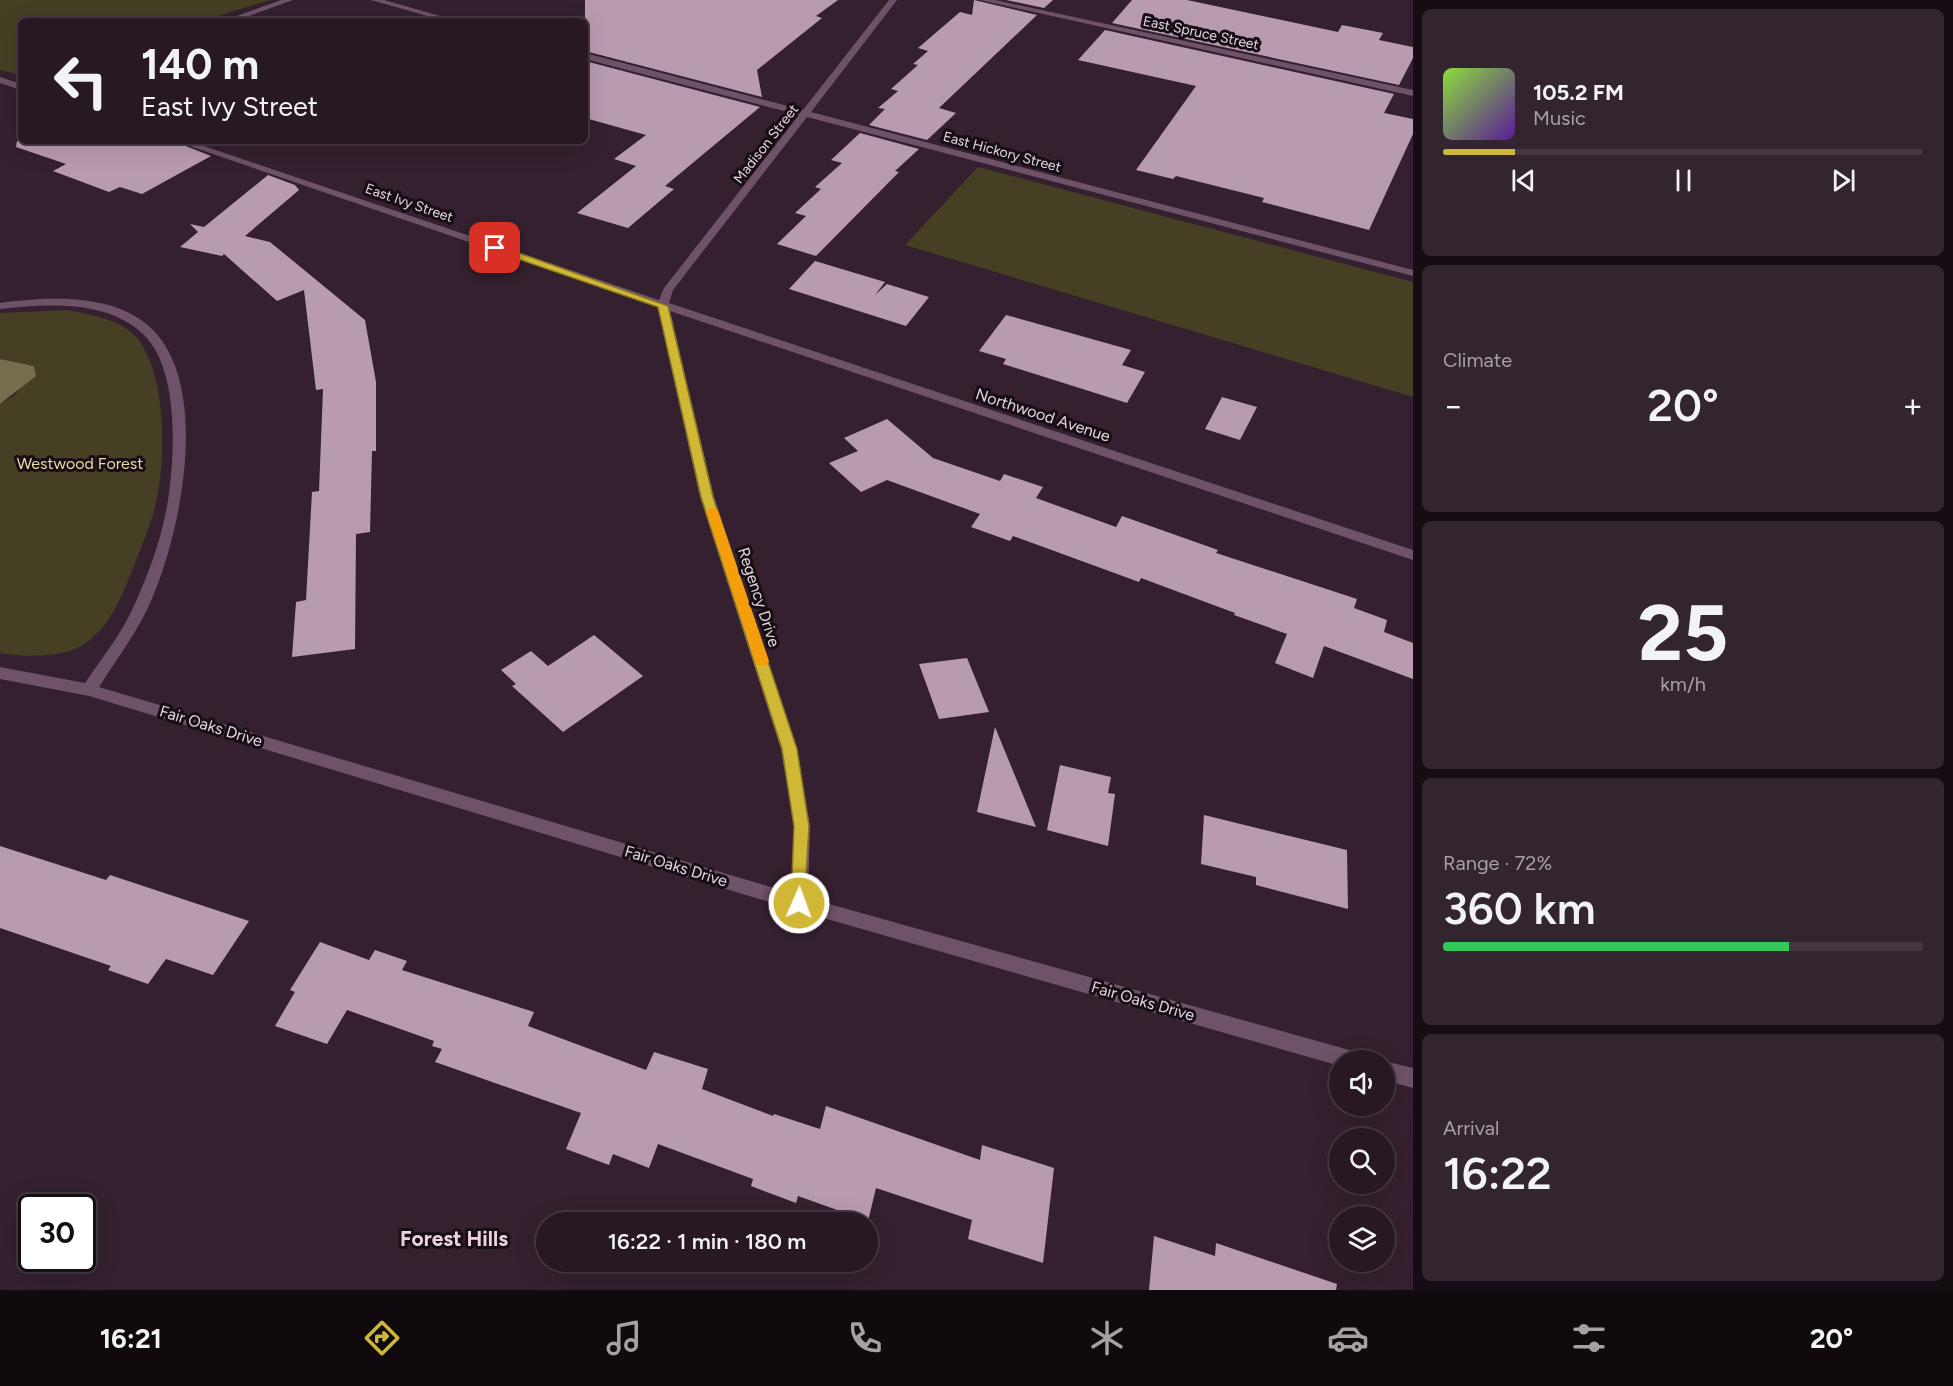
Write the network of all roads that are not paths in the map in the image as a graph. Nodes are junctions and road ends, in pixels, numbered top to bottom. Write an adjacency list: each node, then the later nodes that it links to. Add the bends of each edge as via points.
1 (289, 0): 5 (street)
2 (375, 0): 6 (street)
3 (893, 0): 11 (street, Madison Street)
4 (984, 0): 10 (street, East Spruce Street)
5 (236, 18)
6 (443, 18)
7 (588, 57): 11 (street, East Hickory Street)
8 (0, 80): 9 (street)
9 (18, 86)
10 (1413, 93)
11 (806, 115): 13 (street, East Hickory Street); 15 (street, Madison Street, via 668,290)
12 (189, 144): 15 (street, East Ivy Street)
13 (1413, 273)
14 (0, 306): 18 (street, via 57,302 103,308 148,332 168,359 178,431 174,507 138,613)
15 (663, 306): 16 (street, Northwood Avenue); 19 (street, Regency Drive, via 707,497 789,749 802,826)
16 (1413, 555)
17 (0, 674): 18 (street, Fair Oaks Drive)
18 (88, 690): 19 (street, Fair Oaks Drive)
19 (799, 903): 20 (street, Fair Oaks Drive)
20 (1329, 1053)
21 (1395, 1073): 22 (street)
22 (1413, 1078)

